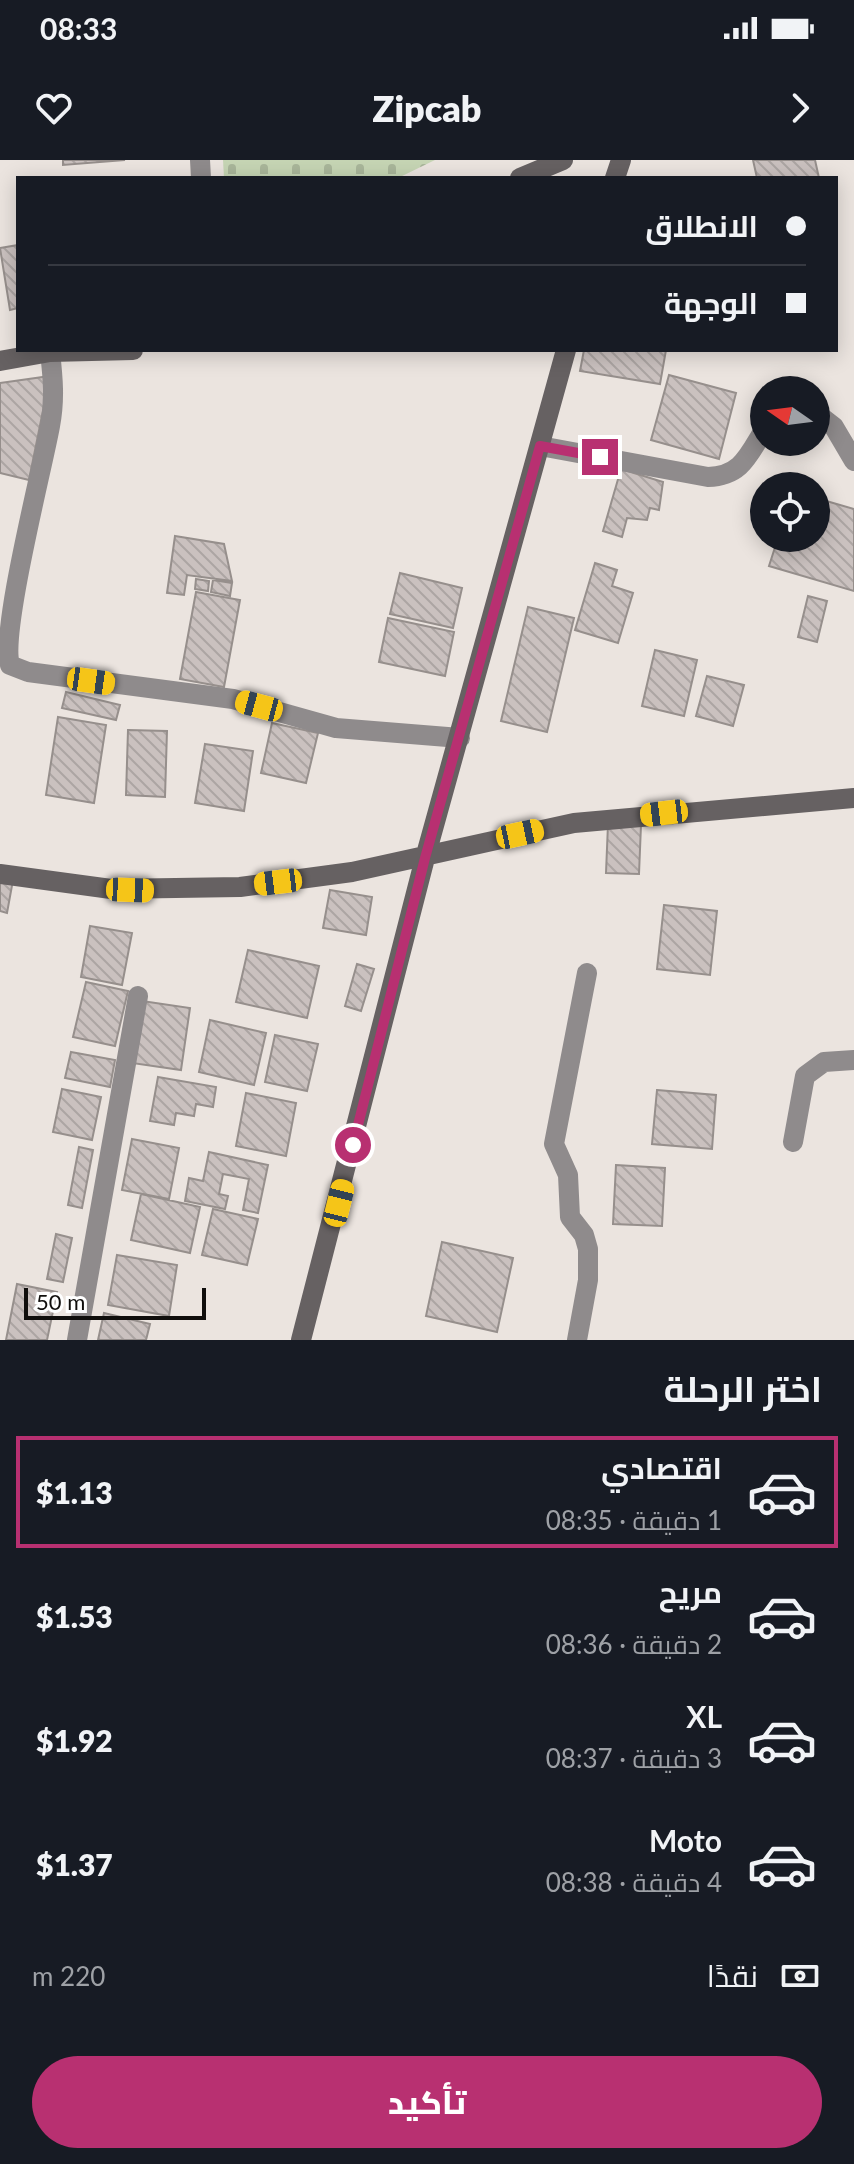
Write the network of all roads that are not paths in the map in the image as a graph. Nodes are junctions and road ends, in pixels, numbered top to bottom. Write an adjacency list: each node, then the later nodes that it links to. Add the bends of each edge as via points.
1 (563, 160): 2 (street)
2 (526, 176)
3 (50, 352): 5 (street); 10 (street, via 55,385 50,427 11,584 3,651 10,665 28,672 233,699 336,728)
4 (565, 352): 7 (street)
5 (0, 361)
6 (830, 424): 9 (street)
7 (540, 446): 8 (street, via 708,477 724,477); 10 (street)
8 (750, 456)
9 (854, 461)
10 (460, 738): 12 (street)
11 (854, 798): 12 (street, via 574,823)
12 (425, 858): 13 (street, via 207,889 111,889); 19 (street)
13 (0, 874)
14 (587, 973): 20 (street, via 554,1144 568,1175 570,1217 588,1249)
15 (138, 996): 18 (street)
16 (854, 1060): 17 (street, via 824,1062 805,1076)
17 (793, 1142)
18 (77, 1340)
19 (301, 1340)
20 (577, 1340)

